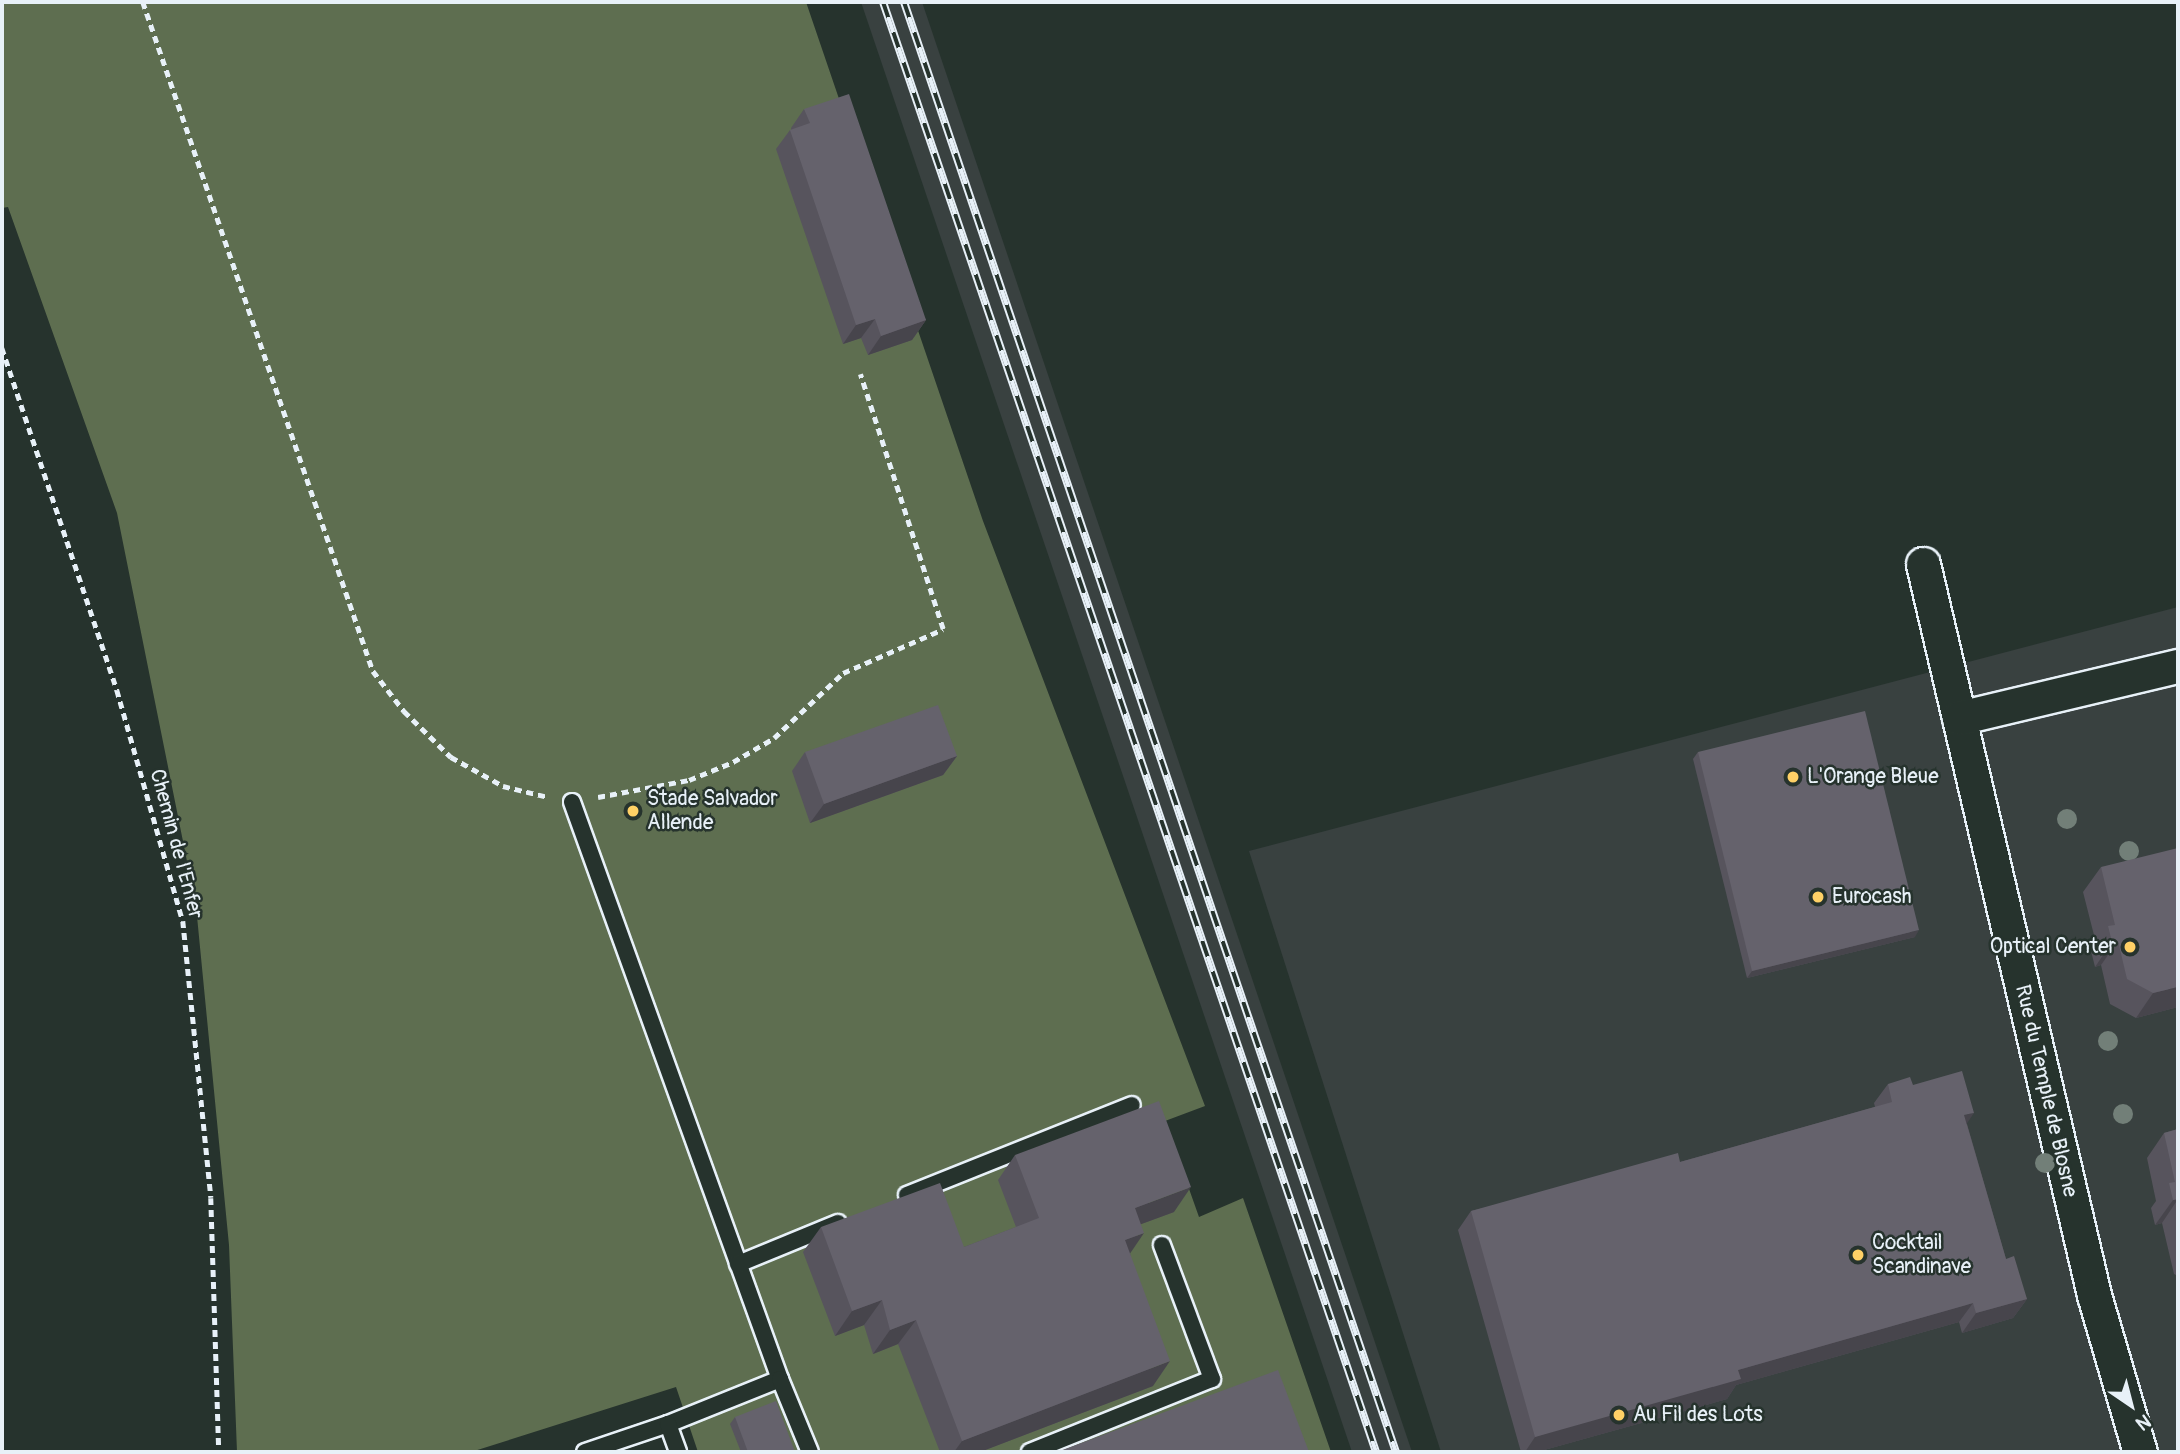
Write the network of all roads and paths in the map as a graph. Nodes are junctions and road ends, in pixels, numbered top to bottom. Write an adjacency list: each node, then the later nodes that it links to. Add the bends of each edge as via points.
1 (143, 2): 7 (path, via 373,671 404,711 451,757 503,786)
2 (2, 348): 15 (path, Chemin de l'Enfer, via 117,690 183,921 211,1198)
3 (860, 374): 7 (path, via 943,629 843,673 774,738 733,762 689,780)
4 (1923, 564): 6 (street, Rue du Temple de Blosne)
5 (2178, 666): 6 (street)
6 (1959, 718): 20 (street, Rue du Temple de Blosne, via 2094,1295)
7 (572, 802): 12 (lane)
8 (1132, 1105): 9 (lane)
9 (891, 1202)
10 (852, 1218): 12 (lane)
11 (1162, 1245): 19 (lane, via 1212,1379)
12 (738, 1264): 13 (lane)
13 (780, 1379): 14 (lane); 18 (lane)
14 (668, 1424): 16 (lane); 17 (lane)
15 (219, 1452)
16 (589, 1452)
17 (678, 1452)
18 (810, 1452)
19 (1030, 1452)
20 (2140, 1452)

